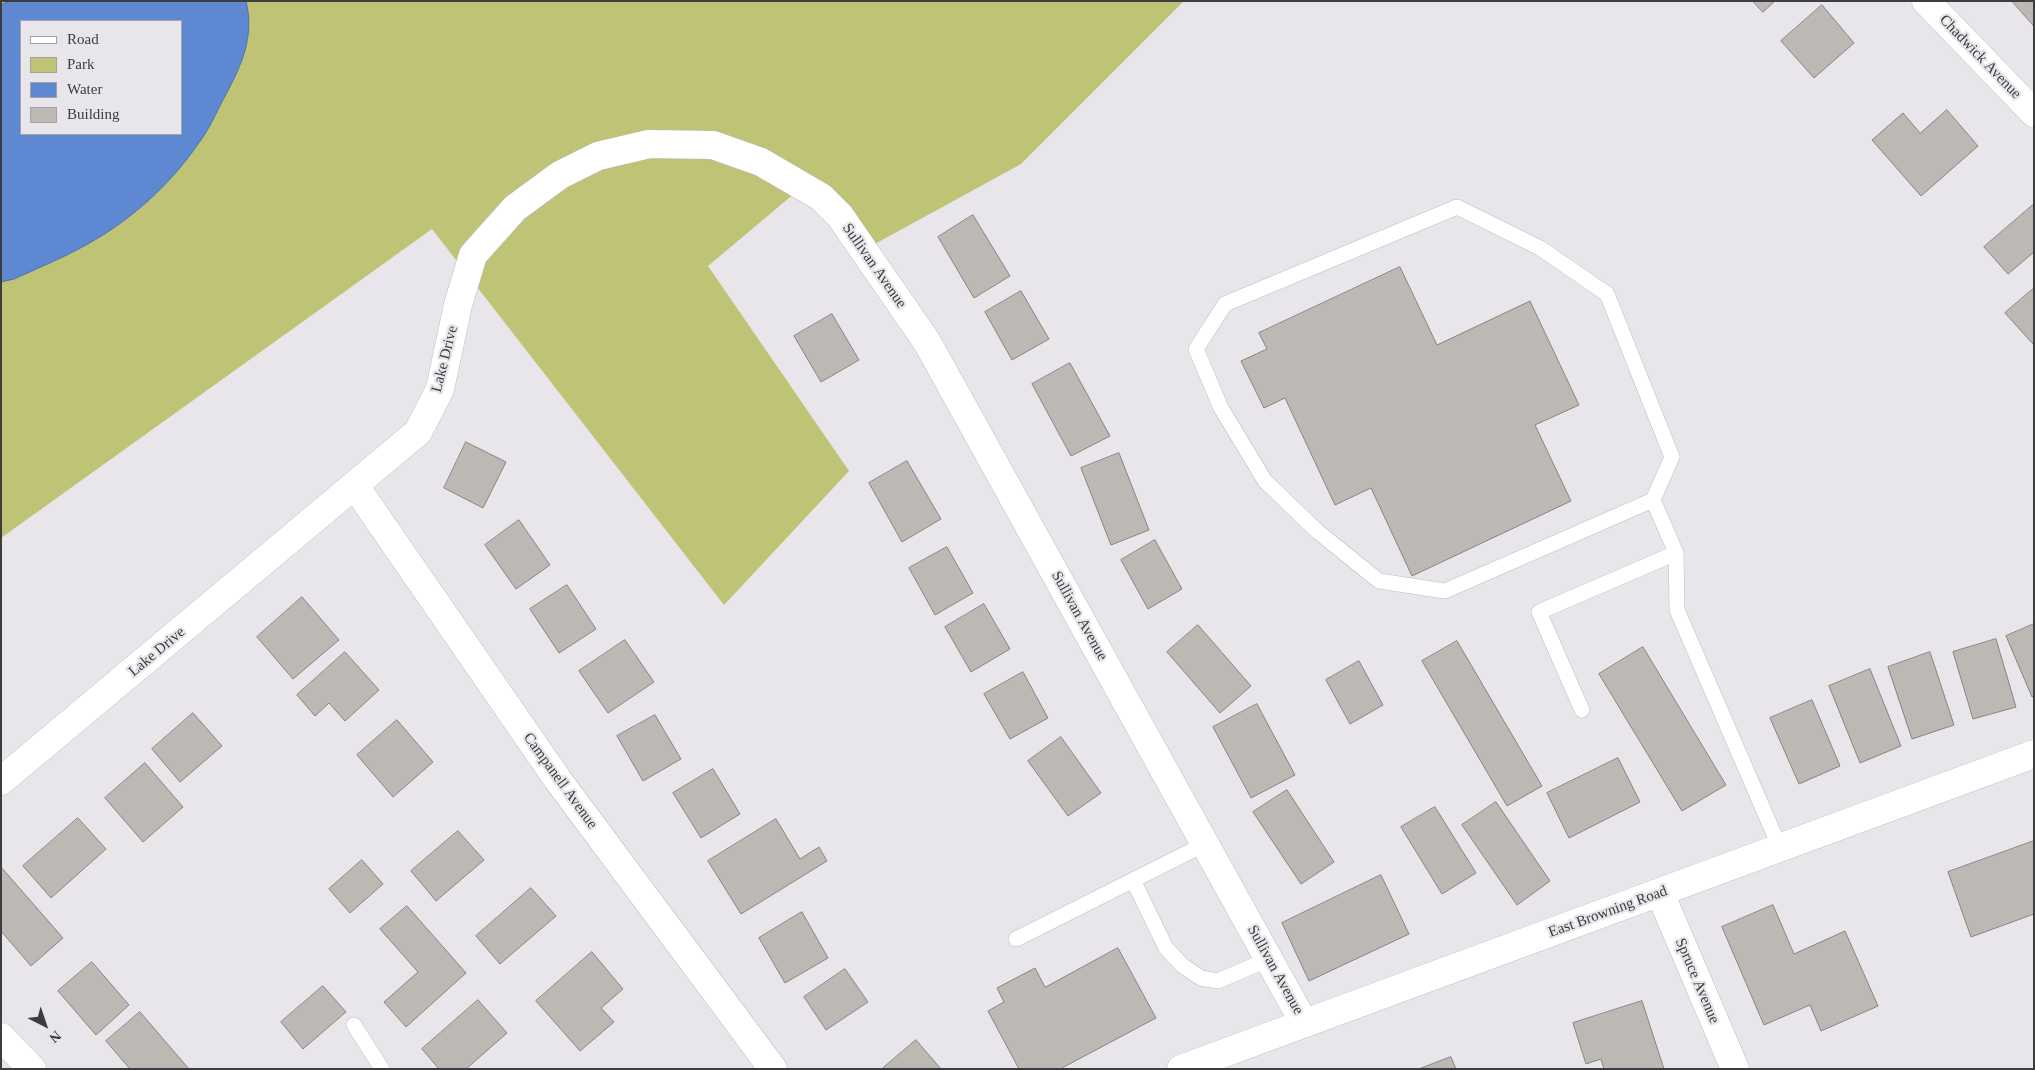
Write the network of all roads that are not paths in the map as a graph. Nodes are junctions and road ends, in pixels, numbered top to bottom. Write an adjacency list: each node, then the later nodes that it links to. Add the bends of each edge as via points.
1 (1926, 1): 2 (street, Chadwick Avenue)
2 (2034, 113)
3 (840, 216): 4 (street, Lake Drive, via 821,197 761,162 713,145 649,144 598,156 560,175 515,208 473,255 458,305 440,389 418,432); 10 (street, Sullivan Avenue, via 926,342)
4 (355, 486): 9 (street, Lake Drive); 21 (street, Campanell Avenue, via 558,780)
5 (1653, 500): 5 (lane, via 1445,591 1379,581 1317,530 1265,481 1221,408 1196,349 1225,304 1457,207 1540,248 1606,294 1672,458); 6 (lane)
6 (1676, 553): 7 (lane, via 1539,612); 11 (lane, via 1677,610)
7 (1582, 710)
8 (2034, 754): 11 (street, East Browning Road)
9 (1, 781)
10 (1205, 844): 12 (lane); 15 (street, Sullivan Avenue)
11 (1780, 848): 13 (street, East Browning Road)
12 (1133, 880): 14 (lane); 15 (lane, via 1166,948 1183,966 1201,978 1218,981)
13 (1660, 893): 16 (street, East Browning Road); 23 (street, Spruce Avenue)
14 (1016, 939)
15 (1269, 959): 16 (street, Sullivan Avenue)
16 (1304, 1023): 22 (street, East Browning Road)
17 (354, 1025): 20 (lane)
18 (1, 1038): 19 (street)
19 (32, 1069)
20 (382, 1069)
21 (773, 1069)
22 (1181, 1069)
23 (1735, 1069)

